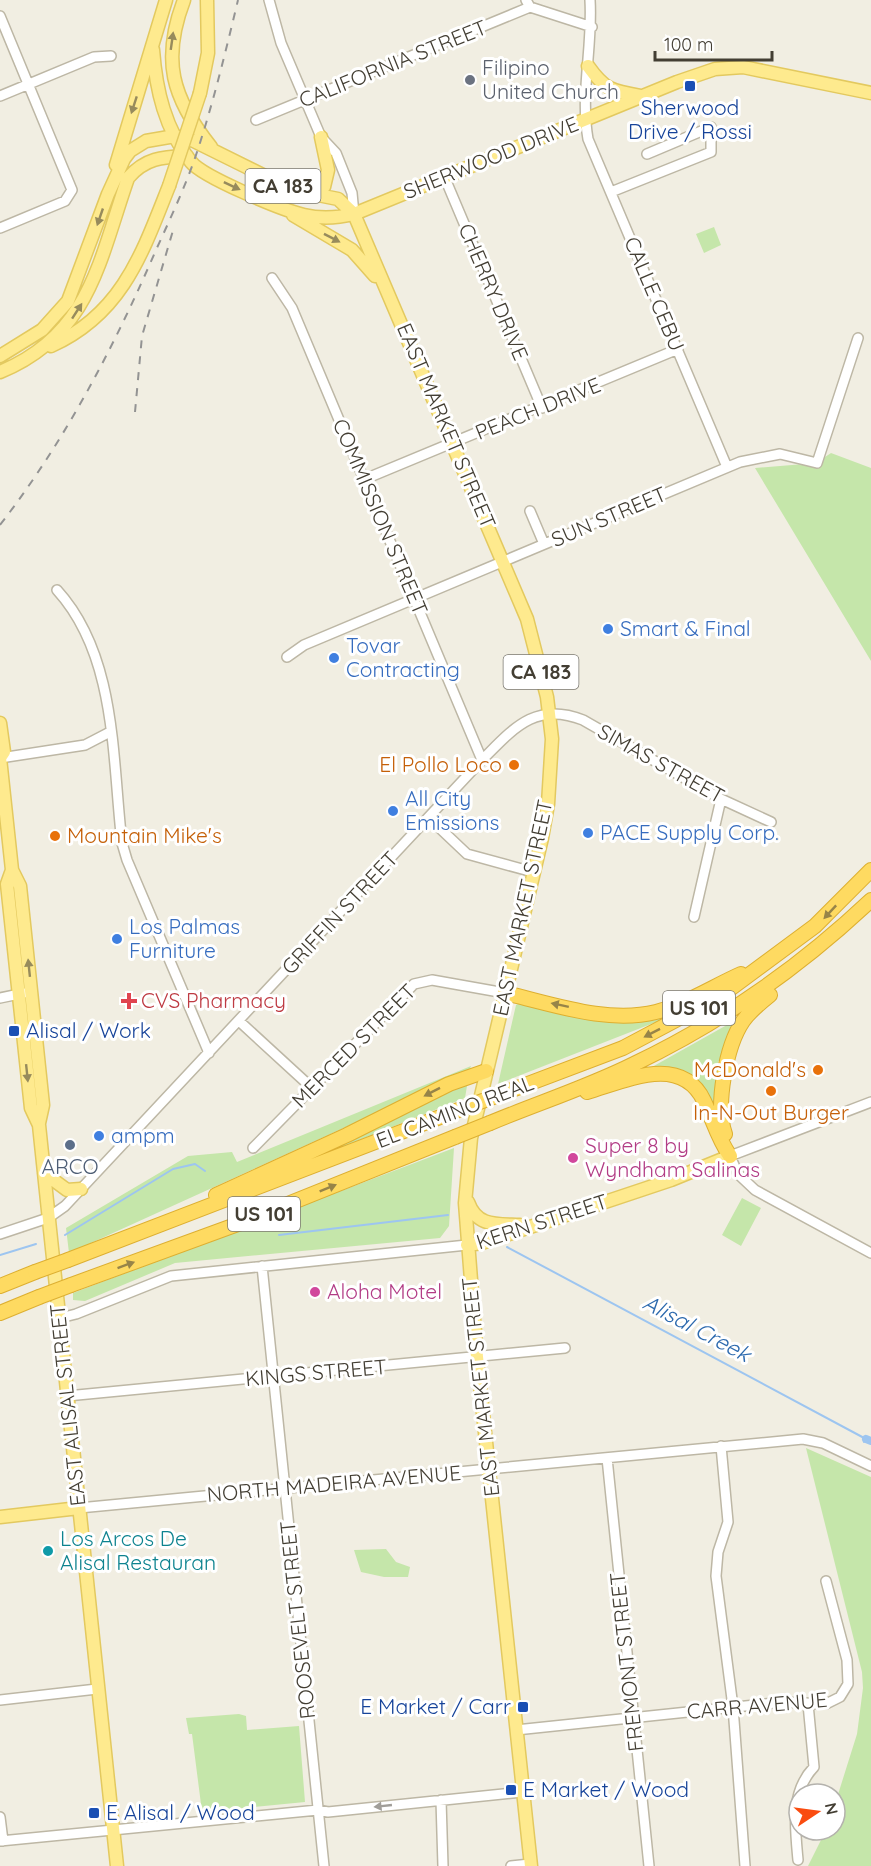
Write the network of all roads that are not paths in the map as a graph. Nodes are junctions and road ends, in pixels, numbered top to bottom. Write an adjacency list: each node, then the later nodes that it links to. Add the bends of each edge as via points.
1 (166, 0): 9 (main road, CA 183)
2 (184, 0): 21 (main road, CA 183, one-way to 2, via 184,107 172,72 171,38)
3 (207, 0): 35 (main road, bridge, via 208,53 200,93 138,262 102,314 69,338)
4 (269, 0): 16 (street, EAST MARKET STREET)
5 (590, 0): 8 (street, CALLE CEBU)
6 (528, 4): 8 (street); 16 (street, CALIFORNIA STREET)
7 (0, 16): 12 (street)
8 (592, 27): 11 (street, CALLE CEBU)
9 (153, 50): 19 (main road, CA 183, via 158,93); 26 (main road, one-way to 26)
10 (111, 56): 12 (street, via 94,57)
11 (588, 66): 15 (main road, via 611,91); 17 (street, CALLE CEBU)
12 (30, 84): 14 (street); 30 (street, via 71,184 71,195)
13 (871, 93): 15 (main road, SHERWOOD DRIVE, via 730,67 701,73)
14 (0, 96)
15 (642, 96): 17 (main road, SHERWOOD DRIVE)
16 (306, 100): 18 (street, CALIFORNIA STREET); 20 (street, EAST MARKET STREET)
17 (585, 119): 24 (main road, SHERWOOD DRIVE); 25 (street, CALLE CEBU, via 588,139)
18 (256, 120)
19 (175, 136): 21 (main road); 23 (main road, CA 183); 26 (main road, via 155,138 130,151)
20 (321, 137): 27 (main road, via 327,180 322,189); 29 (street, EAST MARKET STREET, via 336,153 352,193)
21 (214, 151): 27 (main road, CA 183, via 256,174)
22 (648, 154): 25 (street, via 711,127 711,152)
23 (187, 156): 28 (main road, CA 183, one-way to 28, via 192,164 217,179); 35 (main road, one-way to 23, via 68,324 90,289 128,178 150,160)
24 (444, 176): 29 (main road, SHERWOOD DRIVE); 38 (street, CHERRY DRIVE)
25 (611, 192): 34 (street, CALLE CEBU)
26 (108, 194): 36 (main road, one-way to 36, via 68,301 42,330)
27 (310, 195): 29 (main road, CA 183, via 338,198)
28 (282, 208): 29 (main road, SHERWOOD DRIVE, via 322,218); 32 (main road, one-way to 32, via 352,250)
29 (354, 214): 32 (main road, EAST MARKET STREET / CA 183)
30 (0, 228)
31 (272, 278): 41 (street, COMMISSION STREET, via 292,308)
32 (388, 295): 39 (main road, EAST MARKET STREET / CA 183)
33 (858, 338): 40 (street, SUN STREET, via 817,463 780,453)
34 (678, 349): 38 (street, PEACH DRIVE); 40 (street, CALLE CEBU)
35 (41, 351): 37 (main road)
36 (0, 356)
37 (0, 372)
38 (542, 408): 39 (street, PEACH DRIVE)
39 (454, 443): 41 (street, PEACH DRIVE); 44 (main road, EAST MARKET STREET / CA 183)
40 (727, 467): 43 (street, SUN STREET)
41 (365, 479): 46 (street, COMMISSION STREET)
42 (530, 511): 43 (street)
43 (544, 544): 44 (street, SUN STREET)
44 (504, 561): 46 (street, SUN STREET); 48 (main road, EAST MARKET STREET / CA 183, via 533,637)
45 (57, 590): 50 (street, via 74,609 101,673)
46 (414, 598): 47 (street, SUN STREET, via 304,645); 52 (street, COMMISSION STREET)
47 (287, 657)
48 (549, 715): 52 (street, GRIFFIN STREET, via 532,716 518,724); 54 (street, SIMAS STREET, via 570,715 583,720); 58 (main road, EAST MARKET STREET / CA 183, via 552,760 548,804)
49 (0, 723): 51 (main road, EAST ALISAL STREET, via 4,752)
50 (110, 732): 51 (street, via 85,745); 67 (street, via 127,860)
51 (0, 758): 53 (main road, EAST ALISAL STREET)
52 (482, 760): 55 (street, GRIFFIN STREET)
53 (2, 790): 63 (main road, EAST ALISAL STREET, via 12,870 20,886)
54 (721, 799): 56 (street, SIMAS STREET); 60 (street)
55 (429, 818): 58 (street, via 467,854); 66 (street, GRIFFIN STREET)
56 (771, 822)
57 (871, 870): 62 (highway, EL CAMINO REAL / US 101, one-way to 62, via 815,926)
58 (533, 872): 64 (main road, EAST MARKET STREET / CA 183)
59 (871, 900): 61 (highway, EL CAMINO REAL / US 101)
60 (694, 917)
61 (808, 956): 71 (highway, EL CAMINO REAL / US 101, via 747,1001 682,1040 633,1065); 73 (highway, via 793,976 748,1014 736,1035 720,1103)
62 (765, 963): 64 (highway, one-way to 64, via 672,1007 644,1014 603,1015); 78 (highway, EL CAMINO REAL / US 101, one-way to 78, bridge, via 720,997 623,1048)
63 (25, 993): 65 (street); 74 (main road, EAST ALISAL STREET, via 43,1105 39,1123)
64 (505, 993): 68 (main road, EAST MARKET STREET / CA 183); 69 (street, MERCED STREET, via 432,980 414,984)
65 (0, 998)
66 (239, 1021): 67 (street, GRIFFIN STREET); 69 (street)
67 (209, 1053): 75 (street, GRIFFIN STREET)
68 (486, 1071): 76 (main road, EAST MARKET STREET / CA 183, via 471,1138); 78 (highway, one-way to 78, via 449,1084 193,1205)
69 (312, 1088): 72 (street, MERCED STREET)
70 (871, 1102): 73 (street, KERN STREET)
71 (521, 1110): 73 (highway, via 666,1073 696,1088); 85 (highway, EL CAMINO REAL / US 101, one-way to 71, bridge, via 238,1224)
72 (253, 1148)
73 (730, 1156): 79 (main road, KERN STREET, via 672,1180); 82 (street, via 738,1174 755,1190)
74 (44, 1173): 75 (main road, via 67,1190); 77 (main road, EAST ALISAL STREET)
75 (81, 1189): 77 (street, GRIFFIN STREET)
76 (466, 1193): 79 (main road, via 472,1212 480,1221); 81 (main road, EAST MARKET STREET / CA 183)
77 (48, 1218): 80 (street, GRIFFIN STREET); 86 (main road, EAST ALISAL STREET)
78 (172, 1220): 84 (highway, EL CAMINO REAL / US 101, bridge)
79 (530, 1225): 81 (main road, KERN STREET)
80 (0, 1234)
81 (467, 1245): 83 (street, KERN STREET); 88 (main road, EAST MARKET STREET)
82 (871, 1253)
83 (262, 1266): 86 (street, KERN STREET, via 171,1276); 89 (street, ROOSEVELT STREET)
84 (0, 1286)
85 (0, 1313)
86 (60, 1318): 90 (main road, EAST ALISAL STREET)
87 (565, 1348): 88 (street, KINGS STREET)
88 (477, 1357): 89 (street, KINGS STREET); 94 (main road, EAST MARKET STREET)
89 (273, 1377): 90 (street, KINGS STREET); 95 (street, ROOSEVELT STREET)
90 (67, 1396): 96 (main road, EAST ALISAL STREET)
91 (721, 1446): 92 (street, NORTH MADEIRA AVENUE); 93 (street, NORTH MADEIRA AVENUE, via 812,1439); 102 (street, via 728,1522 718,1552 716,1576)
92 (607, 1458): 94 (street, NORTH MADEIRA AVENUE); 103 (street, FREMONT STREET)
93 (871, 1466)
94 (489, 1469): 95 (street, NORTH MADEIRA AVENUE); 104 (main road, EAST MARKET STREET)
95 (285, 1489): 96 (street, NORTH MADEIRA AVENUE); 107 (street, ROOSEVELT STREET)
96 (79, 1508): 97 (main road); 99 (main road, EAST ALISAL STREET)
97 (0, 1517)
98 (826, 1581): 101 (street, CARR AVENUE, via 847,1660 848,1684 836,1700)
99 (97, 1689): 100 (street); 109 (main road, EAST ALISAL STREET)
100 (0, 1700)
101 (808, 1704): 102 (street, CARR AVENUE); 111 (street, via 814,1767 805,1776 794,1819)
102 (733, 1707): 103 (street, CARR AVENUE); 118 (street)
103 (633, 1717): 104 (street, CARR AVENUE); 117 (street, FREMONT STREET)
104 (516, 1730): 105 (main road, EAST MARKET STREET)
105 (522, 1792): 106 (street); 112 (main road, EAST MARKET STREET)
106 (441, 1800): 107 (street, one-way to 107); 115 (street)
107 (318, 1810): 109 (street); 114 (street, ROOSEVELT STREET)
108 (0, 1817): 110 (street)
109 (113, 1829): 110 (street); 113 (main road, EAST ALISAL STREET)
110 (1, 1841)
111 (798, 1860)
112 (530, 1865): 116 (street)
113 (117, 1866)
114 (324, 1866)
115 (443, 1866)
116 (512, 1866)
117 (649, 1866)
118 (745, 1866)

